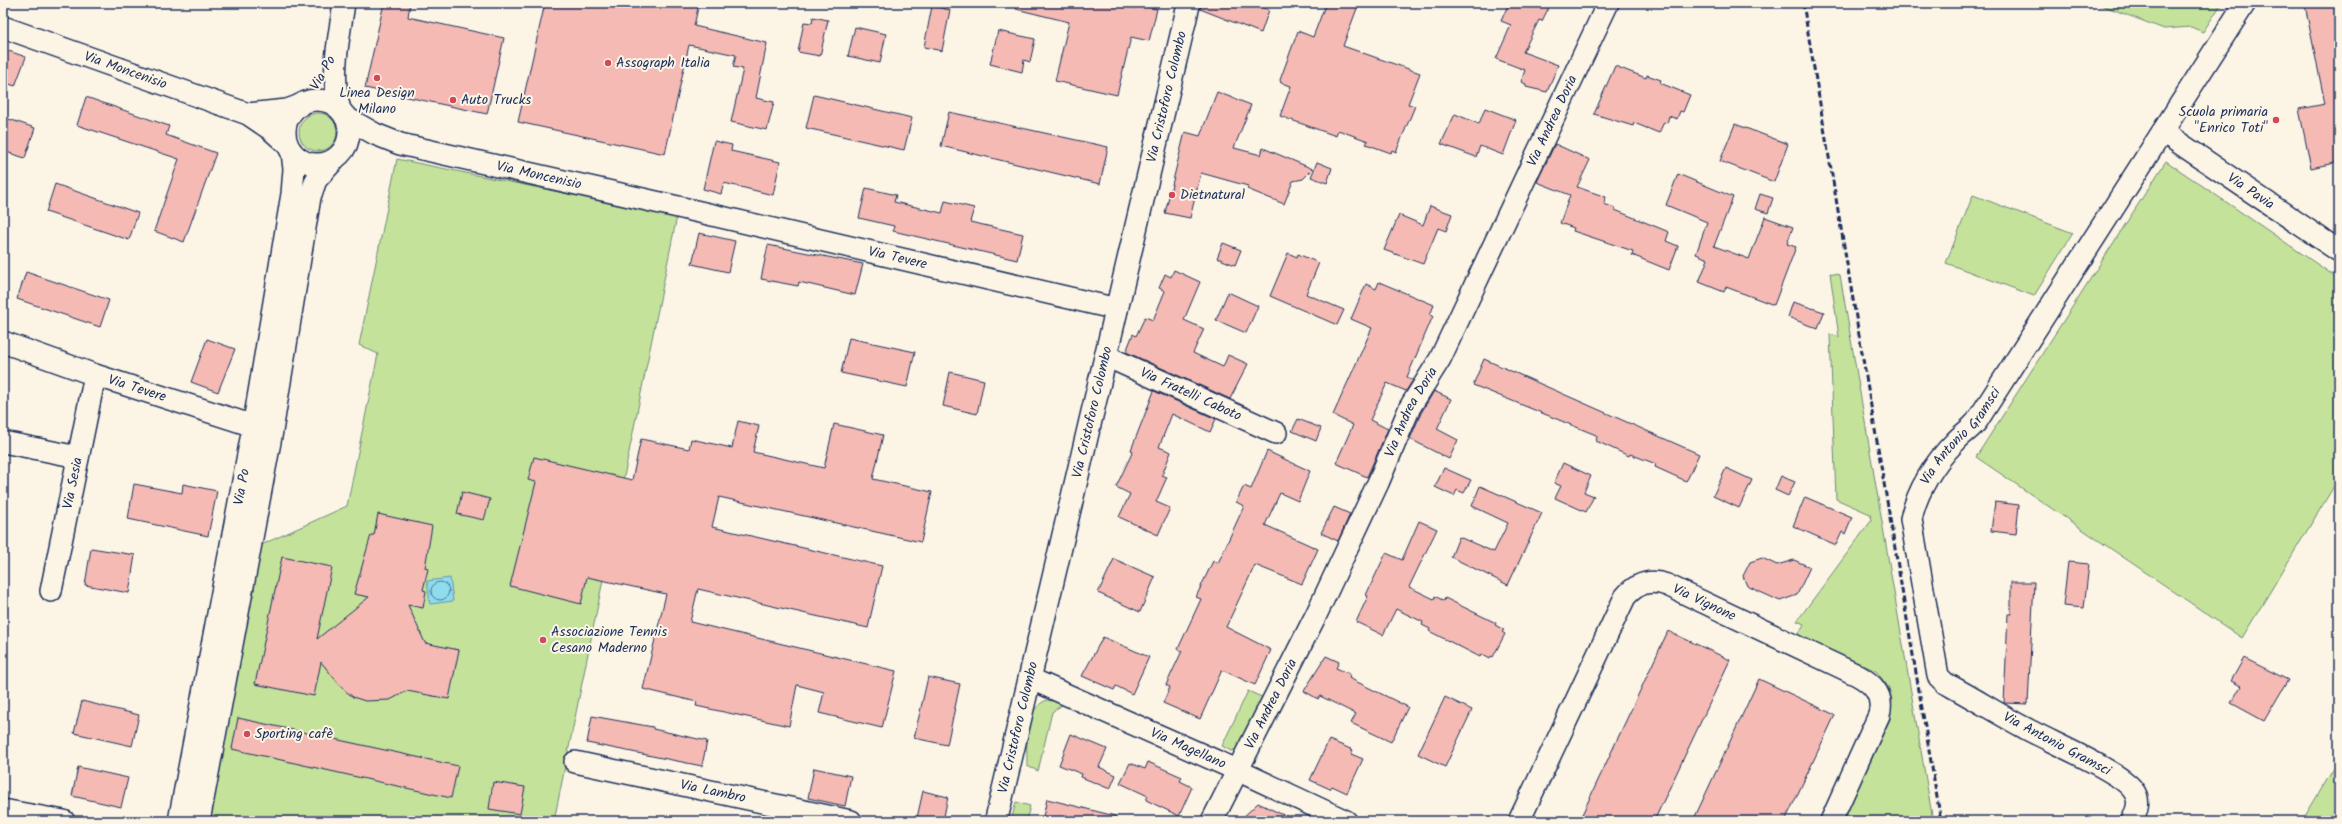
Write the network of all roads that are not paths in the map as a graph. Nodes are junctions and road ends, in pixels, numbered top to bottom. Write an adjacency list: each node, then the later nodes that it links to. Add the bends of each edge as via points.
1 (344, 3): 6 (street, Via Po)
2 (1189, 3): 16 (street, Via Cristoforo Colombo)
3 (1608, 3): 27 (street, Via Andrea Doria, via 1440,359 1410,408 1319,608)
4 (2245, 3): 10 (street, Via Antonio Gramsci)
5 (3, 27): 9 (street, Via Moncenisio)
6 (339, 40): 7 (street, Via Po, via 321,83); 8 (street, Via Po, via 335,78)
7 (302, 104): 8 (street, via 318,100 329,102); 9 (street, Via Moncenisio, via 287,110); 12 (street, via 290,115 286,125)
8 (343, 113): 11 (street, Via Moncenisio, via 375,134); 13 (street, via 349,127 349,138 346,147)
9 (248, 114): 12 (street, Via Moncenisio, via 270,129)
10 (2163, 132): 15 (street, Via Pavia); 38 (street, Via Antonio Gramsci, via 1978,421 1954,443 1926,480 1916,499 1911,519 1938,676 1945,683 2024,728 2128,784 2138,800)
11 (400, 144): 13 (street, Via Moncenisio, via 362,146); 14 (street, Via Moncenisio)
12 (289, 148): 13 (street, via 299,159 310,164 326,164); 20 (street, Via Po, via 294,169 292,194)
13 (336, 158): 20 (street, Via Po, via 316,180 311,193)
14 (678, 207): 16 (street, Via Tevere)
15 (2339, 251)
16 (1117, 309): 18 (street, Via Cristoforo Colombo)
17 (3, 342): 19 (street, Via Tevere)
18 (1106, 356): 21 (street, Via Fratelli Caboto); 25 (street, Via Cristoforo Colombo)
19 (95, 375): 20 (street, Via Tevere); 23 (street, Via Sesia)
20 (263, 430): 30 (street, Via Po); 31 (street, Via Po)
21 (1276, 433)
22 (3, 442): 23 (street)
23 (78, 457): 24 (street, Via Sesia)
24 (51, 591)
25 (1029, 678): 27 (street, Via Magellano); 33 (street, Via Cristoforo Colombo)
26 (575, 762): 32 (street, Via Lambro)
27 (1239, 770): 34 (street, Via Andrea Doria); 35 (street, Via Magellano)
28 (3, 810): 29 (street)
29 (64, 821)
30 (179, 821)
31 (199, 821)
32 (851, 821)
33 (996, 821)
34 (1212, 821)
35 (1346, 821)
36 (1519, 821): 37 (street, Via Vignone, via 1625,597 1632,589 1651,581 1667,586 1857,675 1877,691 1881,706 1879,715)
37 (1831, 821)
38 (2132, 821)

